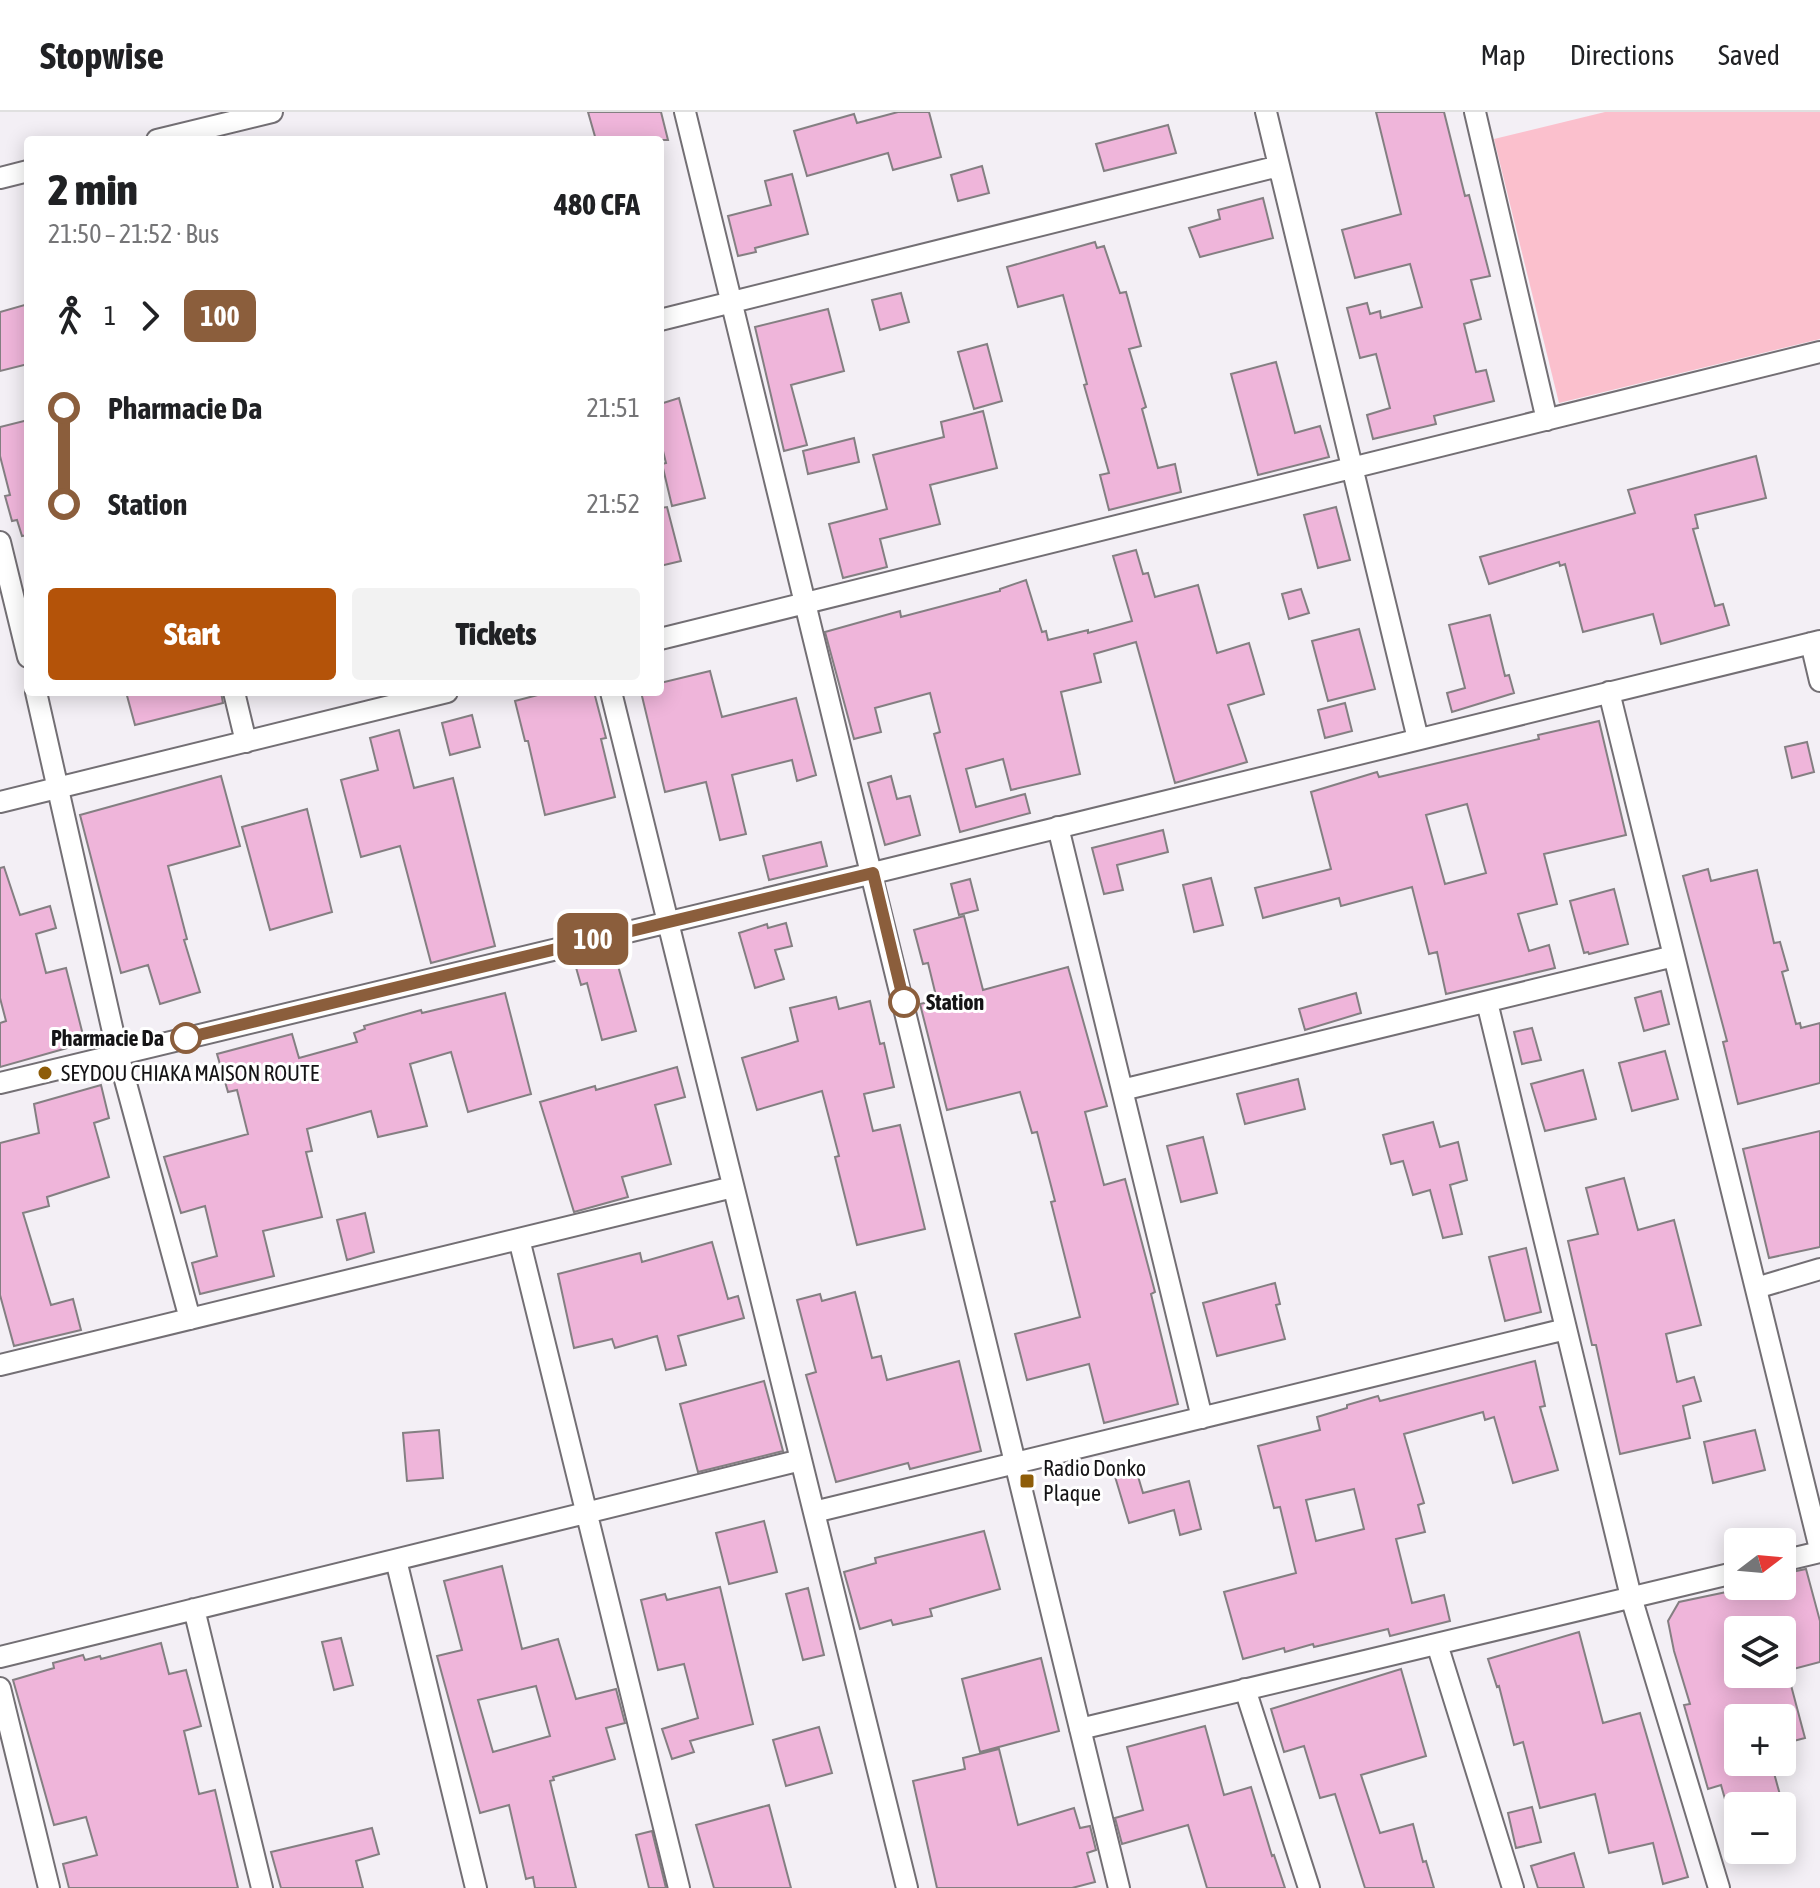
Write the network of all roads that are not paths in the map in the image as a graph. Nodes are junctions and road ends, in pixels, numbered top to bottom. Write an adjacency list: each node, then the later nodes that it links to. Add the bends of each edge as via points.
1 (272, 112): 5 (street)
2 (685, 112): 9 (street)
3 (1266, 112): 6 (street)
4 (1478, 113): 12 (street)
5 (173, 136)
6 (1279, 166): 9 (street); 13 (street)
7 (24, 172): 8 (street)
8 (0, 178)
9 (732, 302): 10 (street); 15 (street)
10 (664, 319)
11 (1820, 352): 12 (street)
12 (1547, 420): 13 (street)
13 (1352, 468): 15 (street); 25 (street)
14 (0, 542): 17 (street)
15 (806, 603): 16 (street); 30 (street)
16 (664, 638)
17 (24, 641)
18 (1816, 642): 19 (street); 20 (street)
19 (1820, 681)
20 (1609, 692): 25 (street); 32 (street)
21 (37, 696): 27 (street)
22 (235, 696): 26 (street)
23 (431, 696): 26 (street)
24 (612, 696): 31 (street)
25 (1418, 739): 29 (street)
26 (246, 742): 27 (street)
27 (60, 788): 28 (street); 34 (street)
28 (0, 802)
29 (1058, 827): 30 (street); 36 (street)
30 (873, 873): 31 (street); 46 (street)
31 (667, 921): 34 (street); 37 (street)
32 (1674, 956): 33 (street); 40 (street)
33 (1487, 1002): 36 (street); 42 (street)
34 (118, 1054): 35 (street); 41 (street)
35 (0, 1083)
36 (1122, 1090): 44 (street)
37 (733, 1187): 38 (street); 45 (street)
38 (519, 1239): 41 (street); 48 (street)
39 (1820, 1269): 40 (street)
40 (1756, 1288): 49 (street)
41 (190, 1319): 43 (street)
42 (1566, 1329): 44 (street); 53 (street)
43 (0, 1365)
44 (1202, 1418): 46 (street)
45 (801, 1460): 47 (street); 48 (street)
46 (1016, 1463): 47 (street); 59 (street)
47 (814, 1512): 65 (street)
48 (587, 1513): 51 (street); 64 (street)
49 (1820, 1550): 50 (street)
50 (1796, 1557)
51 (396, 1560): 54 (street); 63 (street)
52 (1724, 1575): 53 (street)
53 (1631, 1597): 55 (street); 68 (street)
54 (194, 1609): 56 (street); 62 (street)
55 (1437, 1644): 58 (street); 67 (street)
56 (0, 1657)
57 (0, 1688): 61 (street)
58 (1245, 1689): 59 (street); 66 (street)
59 (1080, 1729): 60 (street)
60 (1116, 1887)
61 (49, 1888)
62 (262, 1888)
63 (476, 1888)
64 (679, 1888)
65 (907, 1888)
66 (1309, 1888)
67 (1513, 1888)
68 (1719, 1888)

